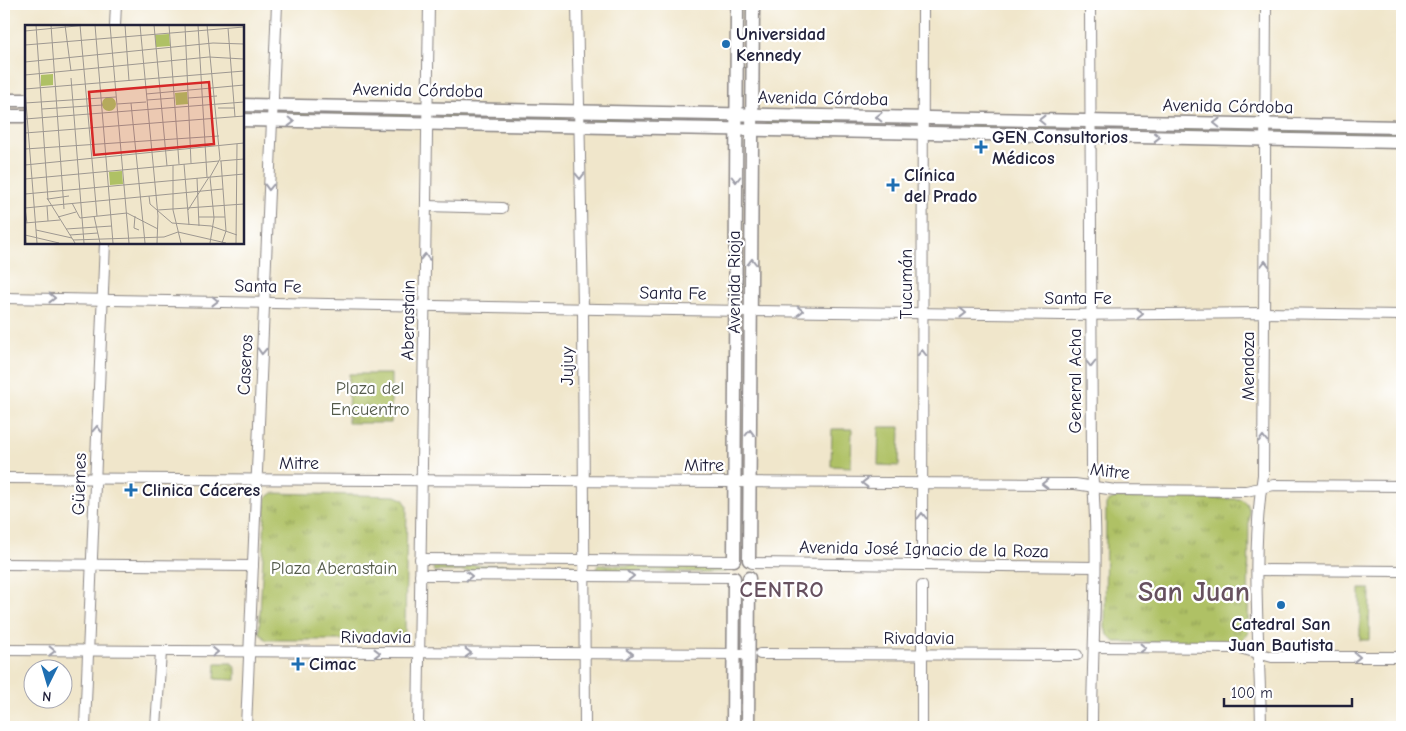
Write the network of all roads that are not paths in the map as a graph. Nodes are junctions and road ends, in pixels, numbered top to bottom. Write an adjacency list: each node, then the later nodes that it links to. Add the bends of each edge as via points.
1 (116, 4): 10 (street)
2 (277, 4): 14 (street, Caseros)
3 (430, 4): 15 (street, Aberastain)
4 (577, 4): 16 (street, Jujuy)
5 (737, 4): 17 (main road, Avenida Rioja)
6 (753, 4): 18 (main road, Avenida Rioja)
7 (923, 4): 21 (street, Tucumán)
8 (1090, 4): 24 (street, General Acha)
9 (1266, 4): 26 (street, Mendoza)
10 (115, 25)
11 (4, 100): 12 (main road)
12 (25, 100)
13 (244, 105): 14 (main road, Avenida Córdoba)
14 (273, 105): 15 (main road, Avenida Córdoba); 23 (street, Caseros)
15 (428, 108): 16 (main road, Avenida Córdoba); 25 (street, Aberastain)
16 (579, 111): 17 (main road, Avenida Córdoba); 27 (street, Jujuy)
17 (736, 114): 18 (main road, Avenida Córdoba); 29 (main road, Avenida Rioja)
18 (752, 115): 21 (main road, Avenida Córdoba, one-way to 18); 30 (main road, Avenida Rioja)
19 (4, 116): 20 (main road)
20 (25, 116)
21 (922, 118): 24 (main road, Avenida Córdoba, one-way to 21); 31 (street, Tucumán)
22 (244, 120): 23 (main road, Avenida Córdoba)
23 (272, 121): 25 (main road, Avenida Córdoba, one-way to 25); 40 (street, Caseros, one-way to 40)
24 (1091, 121): 26 (main road, Avenida Córdoba, one-way to 24); 32 (street, General Acha)
25 (427, 124): 27 (main road, Avenida Córdoba); 35 (street, Aberastain)
26 (1265, 124): 28 (main road, Avenida Córdoba); 33 (street, Mendoza)
27 (579, 127): 29 (main road, Avenida Córdoba); 42 (street, Jujuy, one-way to 42)
28 (1402, 127)
29 (736, 130): 30 (main road, Avenida Córdoba); 43 (main road, Avenida Rioja, one-way to 43)
30 (752, 130): 31 (main road, Avenida Córdoba); 44 (main road, Avenida Rioja, one-way to 30)
31 (922, 133): 32 (main road, Avenida Córdoba); 45 (street, Tucumán)
32 (1091, 136): 33 (main road, Avenida Córdoba, one-way to 33); 47 (street, General Acha)
33 (1265, 139): 34 (main road, Avenida Córdoba); 46 (street, Mendoza, one-way to 33)
34 (1402, 142)
35 (426, 206): 36 (street); 41 (street, Aberastain, one-way to 35)
36 (502, 208)
37 (105, 244): 39 (street, Güemes)
38 (4, 298): 39 (street, Santa Fe, one-way to 39)
39 (103, 299): 40 (street, Santa Fe, one-way to 40); 50 (street, Güemes, one-way to 39)
40 (264, 302): 41 (street, Santa Fe); 51 (street, Caseros, one-way to 51)
41 (424, 305): 42 (street, Santa Fe); 52 (street, Aberastain)
42 (583, 308): 43 (street, Santa Fe); 53 (street, Jujuy)
43 (735, 310): 44 (street, Santa Fe); 54 (main road, Avenida Rioja)
44 (752, 310): 45 (street, Santa Fe, one-way to 45); 55 (main road, Avenida Rioja, one-way to 44)
45 (922, 313): 47 (street, Santa Fe, one-way to 47); 56 (street, Tucumán, one-way to 45)
46 (1264, 313): 47 (street, Santa Fe, one-way to 46); 48 (street, Santa Fe); 59 (street, Mendoza, one-way to 46)
47 (1091, 315): 58 (street, General Acha, one-way to 58)
48 (1402, 315)
49 (4, 478): 50 (street, Mitre)
50 (95, 478): 51 (street, Mitre); 65 (street, Güemes)
51 (256, 479): 52 (street, Mitre); 67 (street, Caseros)
52 (422, 480): 53 (street, Mitre); 60 (street, Aberastain)
53 (584, 481): 54 (street, Mitre); 61 (street, Jujuy)
54 (734, 482): 55 (street, Mitre); 62 (main road, Avenida Rioja)
55 (750, 482): 56 (street, Mitre, one-way to 55); 63 (main road, Avenida Rioja)
56 (922, 483): 58 (street, Mitre, one-way to 56, via 1075,484); 66 (street, Tucumán, one-way to 56)
57 (1402, 486): 59 (street, Mitre, via 1274,485)
58 (1093, 487): 59 (street, Mitre, via 1246,491); 68 (street, General Acha)
59 (1261, 488): 69 (street, Mendoza)
60 (420, 559): 61 (street); 71 (street, Aberastain)
61 (584, 560): 62 (street); 72 (street, Jujuy)
62 (733, 561): 63 (main road, via 740,557); 73 (main road, via 730,568)
63 (751, 561): 66 (street, Avenida José Ignacio de la Roza); 74 (main road, via 754,570)
64 (4, 564): 65 (street)
65 (92, 565): 67 (street); 78 (street, Güemes)
66 (922, 565): 68 (street, Avenida José Ignacio de la Roza)
67 (253, 566): 80 (street, Caseros)
68 (1095, 567): 76 (street, General Acha)
69 (1258, 570): 70 (street); 82 (street, Mendoza)
70 (1402, 571)
71 (420, 575): 72 (street, one-way to 72); 81 (street, Aberastain)
72 (584, 576): 73 (street, one-way to 73); 83 (street, Jujuy)
73 (733, 577): 74 (main road, via 742,581); 84 (main road)
74 (749, 578): 85 (main road)
75 (922, 586): 86 (street)
76 (1094, 647): 82 (street, one-way to 82, via 1240,648); 97 (street, General Acha)
77 (4, 650): 78 (street, Rivadavia, one-way to 78)
78 (88, 651): 79 (street, Rivadavia); 89 (street, Güemes)
79 (161, 652): 80 (street, Rivadavia, one-way to 80); 90 (street)
80 (249, 652): 81 (street, Rivadavia, one-way to 81); 91 (street, Caseros)
81 (419, 653): 83 (street, Rivadavia, one-way to 83); 92 (street, Aberastain)
82 (1259, 653): 88 (street, one-way to 88, via 1272,657); 98 (street, Mendoza)
83 (584, 654): 84 (street, Rivadavia, one-way to 84); 93 (street, Jujuy)
84 (733, 654): 85 (street, Rivadavia); 94 (main road)
85 (754, 654): 86 (street, Rivadavia); 95 (main road)
86 (922, 654): 87 (street, Rivadavia); 96 (street)
87 (1078, 655)
88 (1402, 657)
89 (85, 727)
90 (156, 727)
91 (246, 727)
92 (418, 727)
93 (585, 727)
94 (733, 727)
95 (748, 727)
96 (922, 727)
97 (1092, 727)
98 (1261, 727)

